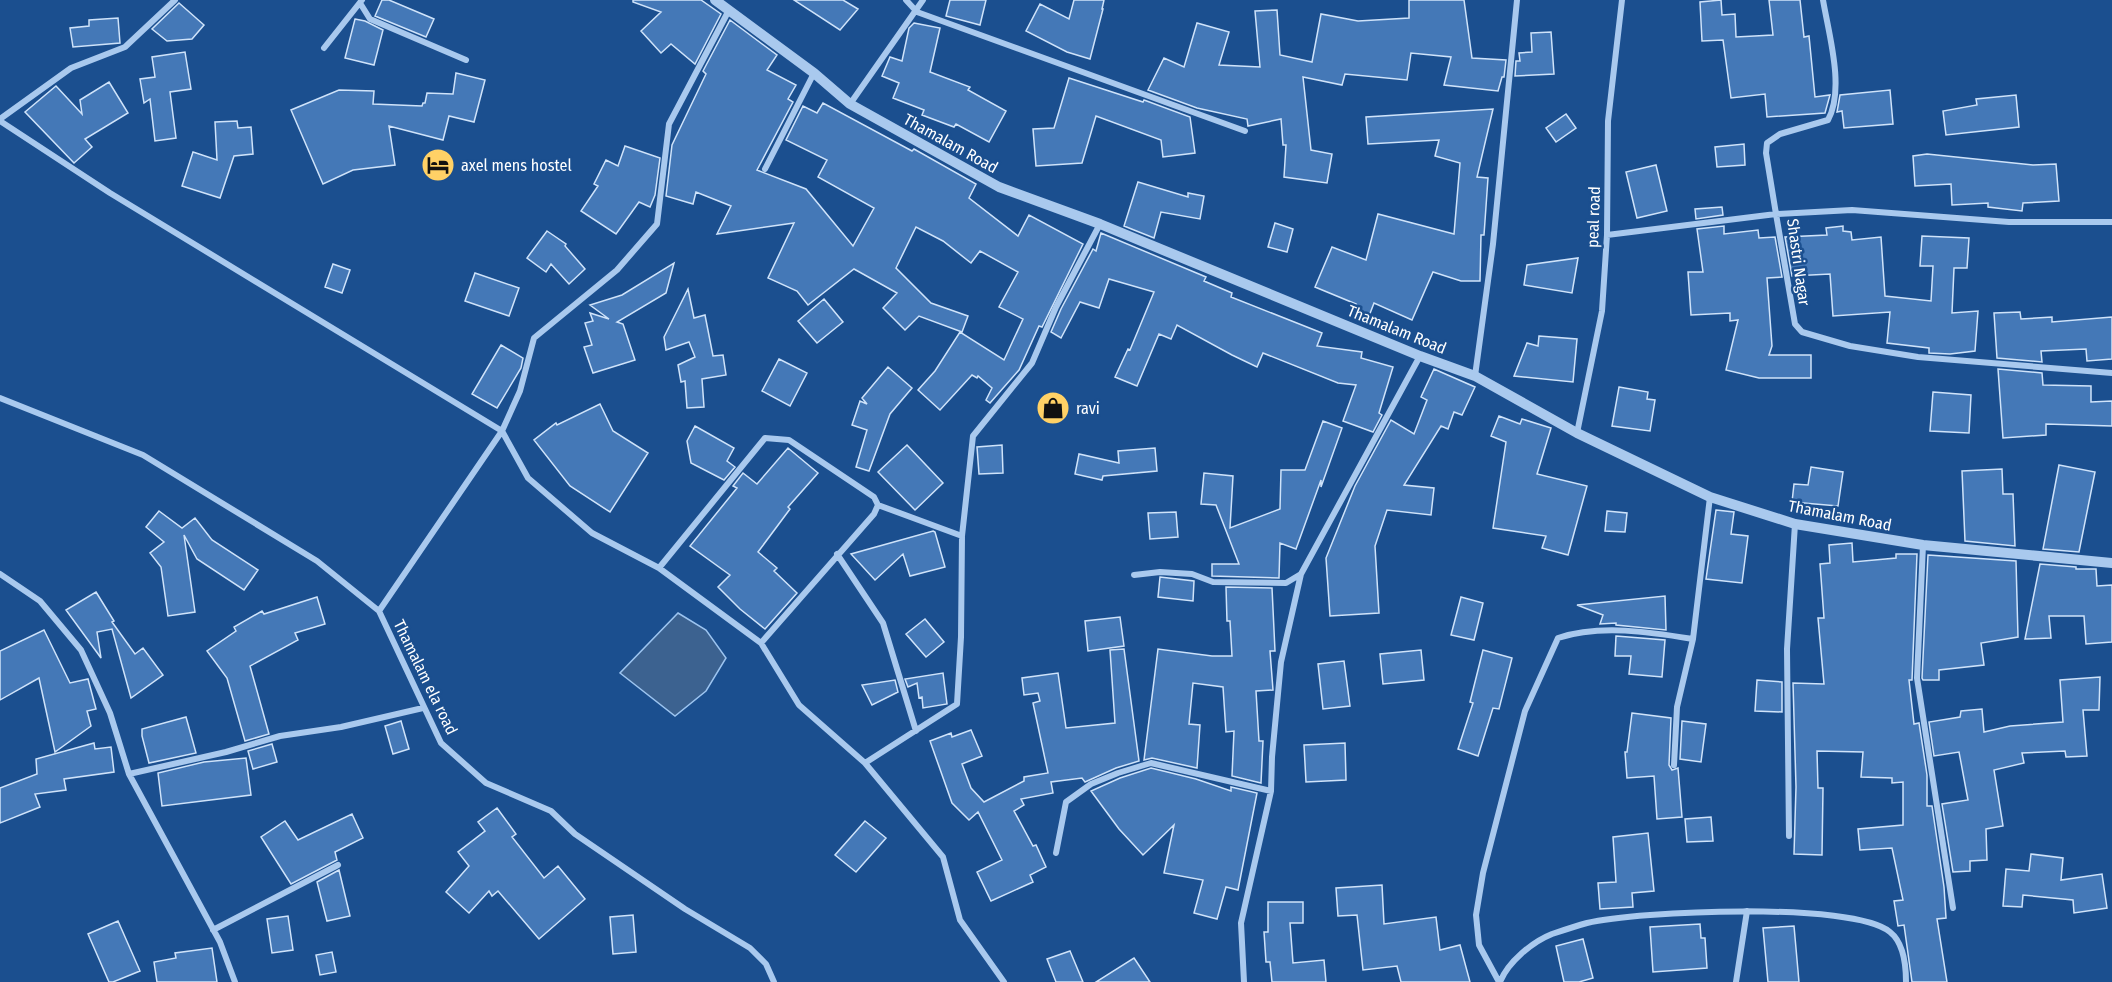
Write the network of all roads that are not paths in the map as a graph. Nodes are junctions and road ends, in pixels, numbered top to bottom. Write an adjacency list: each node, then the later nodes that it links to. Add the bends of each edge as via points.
1 (175, 0): 15 (street, via 125,46 71,68)
2 (715, 0): 9 (street, Thamalam Road)
3 (906, 0): 10 (street)
4 (923, 0): 10 (street)
5 (1517, 0): 24 (street, via 1493,244)
6 (1622, 0): 21 (street, peal road, via 1608,121)
7 (1823, 0): 18 (street, via 1835,72 1834,110 1828,120 1780,134 1767,143)
8 (361, 2): 11 (street); 12 (street, via 370,19)
9 (729, 9): 13 (street, Thamalam Road); 26 (street, via 669,124 657,224 617,270 534,338 520,391)
10 (917, 12): 14 (street); 16 (street)
11 (324, 48)
12 (466, 60)
13 (814, 73): 14 (street, Thamalam Road); 17 (street)
14 (850, 104): 20 (street, Thamalam Road, via 999,187)
15 (0, 120): 26 (street, via 110,193)
16 (1245, 131)
17 (765, 169)
18 (1776, 214): 19 (street, Shastri Nagar, via 1851,210 2009,222); 21 (street); 23 (street, Shastri Nagar, via 1795,324 1802,332 1850,346 1918,357)
19 (2112, 222)
20 (1100, 224): 22 (street, Thamalam Road); 31 (street, via 1056,307 1032,363 973,436)
21 (1607, 235): 27 (street, peal road, via 1602,311)
22 (1420, 356): 24 (street, Thamalam Road); 37 (street)
23 (2112, 373)
24 (1475, 376): 27 (street, Thamalam Road)
25 (0, 398): 39 (street, Thamalam ela road, via 143,455 317,561)
26 (502, 431): 35 (street, via 528,478 592,533); 39 (street)
27 (1578, 433): 28 (street, Thamalam Road)
28 (1710, 497): 30 (street, Thamalam Road); 40 (street)
29 (878, 505): 31 (street); 33 (street); 35 (street, via 874,497 789,440 765,438)
30 (1795, 524): 32 (street, Thamalam Road); 48 (street, via 1786,650)
31 (962, 536): 43 (street, via 957,704)
32 (1923, 545): 34 (street, Thamalam Road); 51 (street, via 1917,678)
33 (837, 554): 41 (street); 43 (street, via 883,623)
34 (2112, 563)
35 (659, 568): 41 (street)
36 (0, 574): 46 (street, via 40,601 81,650 110,712)
37 (1300, 574): 38 (street, via 1286,583 1213,582 1192,574 1160,572); 47 (street, via 1281,662)
38 (1134, 575)
39 (378, 611): 42 (street, Thamalam ela road)
40 (1693, 639): 45 (street, via 1677,707); 58 (street, via 1642,631 1575,633 1558,638 1525,711 1483,873 1476,915 1479,945)
41 (761, 643): 44 (street, via 799,705)
42 (423, 708): 46 (street, via 280,736); 55 (street, Thamalam ela road, via 441,743 486,783 551,811 575,834 750,948 766,964)
43 (916, 731): 44 (street)
44 (865, 763): 56 (street, via 943,857 960,920)
45 (1674, 765)
46 (129, 774): 53 (street)
47 (1270, 792): 49 (street, via 1151,763 1091,784 1066,802); 57 (street, via 1241,922)
48 (1789, 836)
49 (1056, 853)
50 (338, 865): 53 (street)
51 (1953, 908)
52 (1747, 910): 58 (street, via 1589,923 1550,935 1524,952 1504,971); 59 (street); 60 (street, via 1836,916 1876,924 1891,933 1901,950)
53 (213, 930): 54 (street)
54 (235, 982)
55 (774, 982)
56 (1004, 982)
57 (1244, 982)
58 (1499, 982)
59 (1736, 982)
60 (1906, 982)

